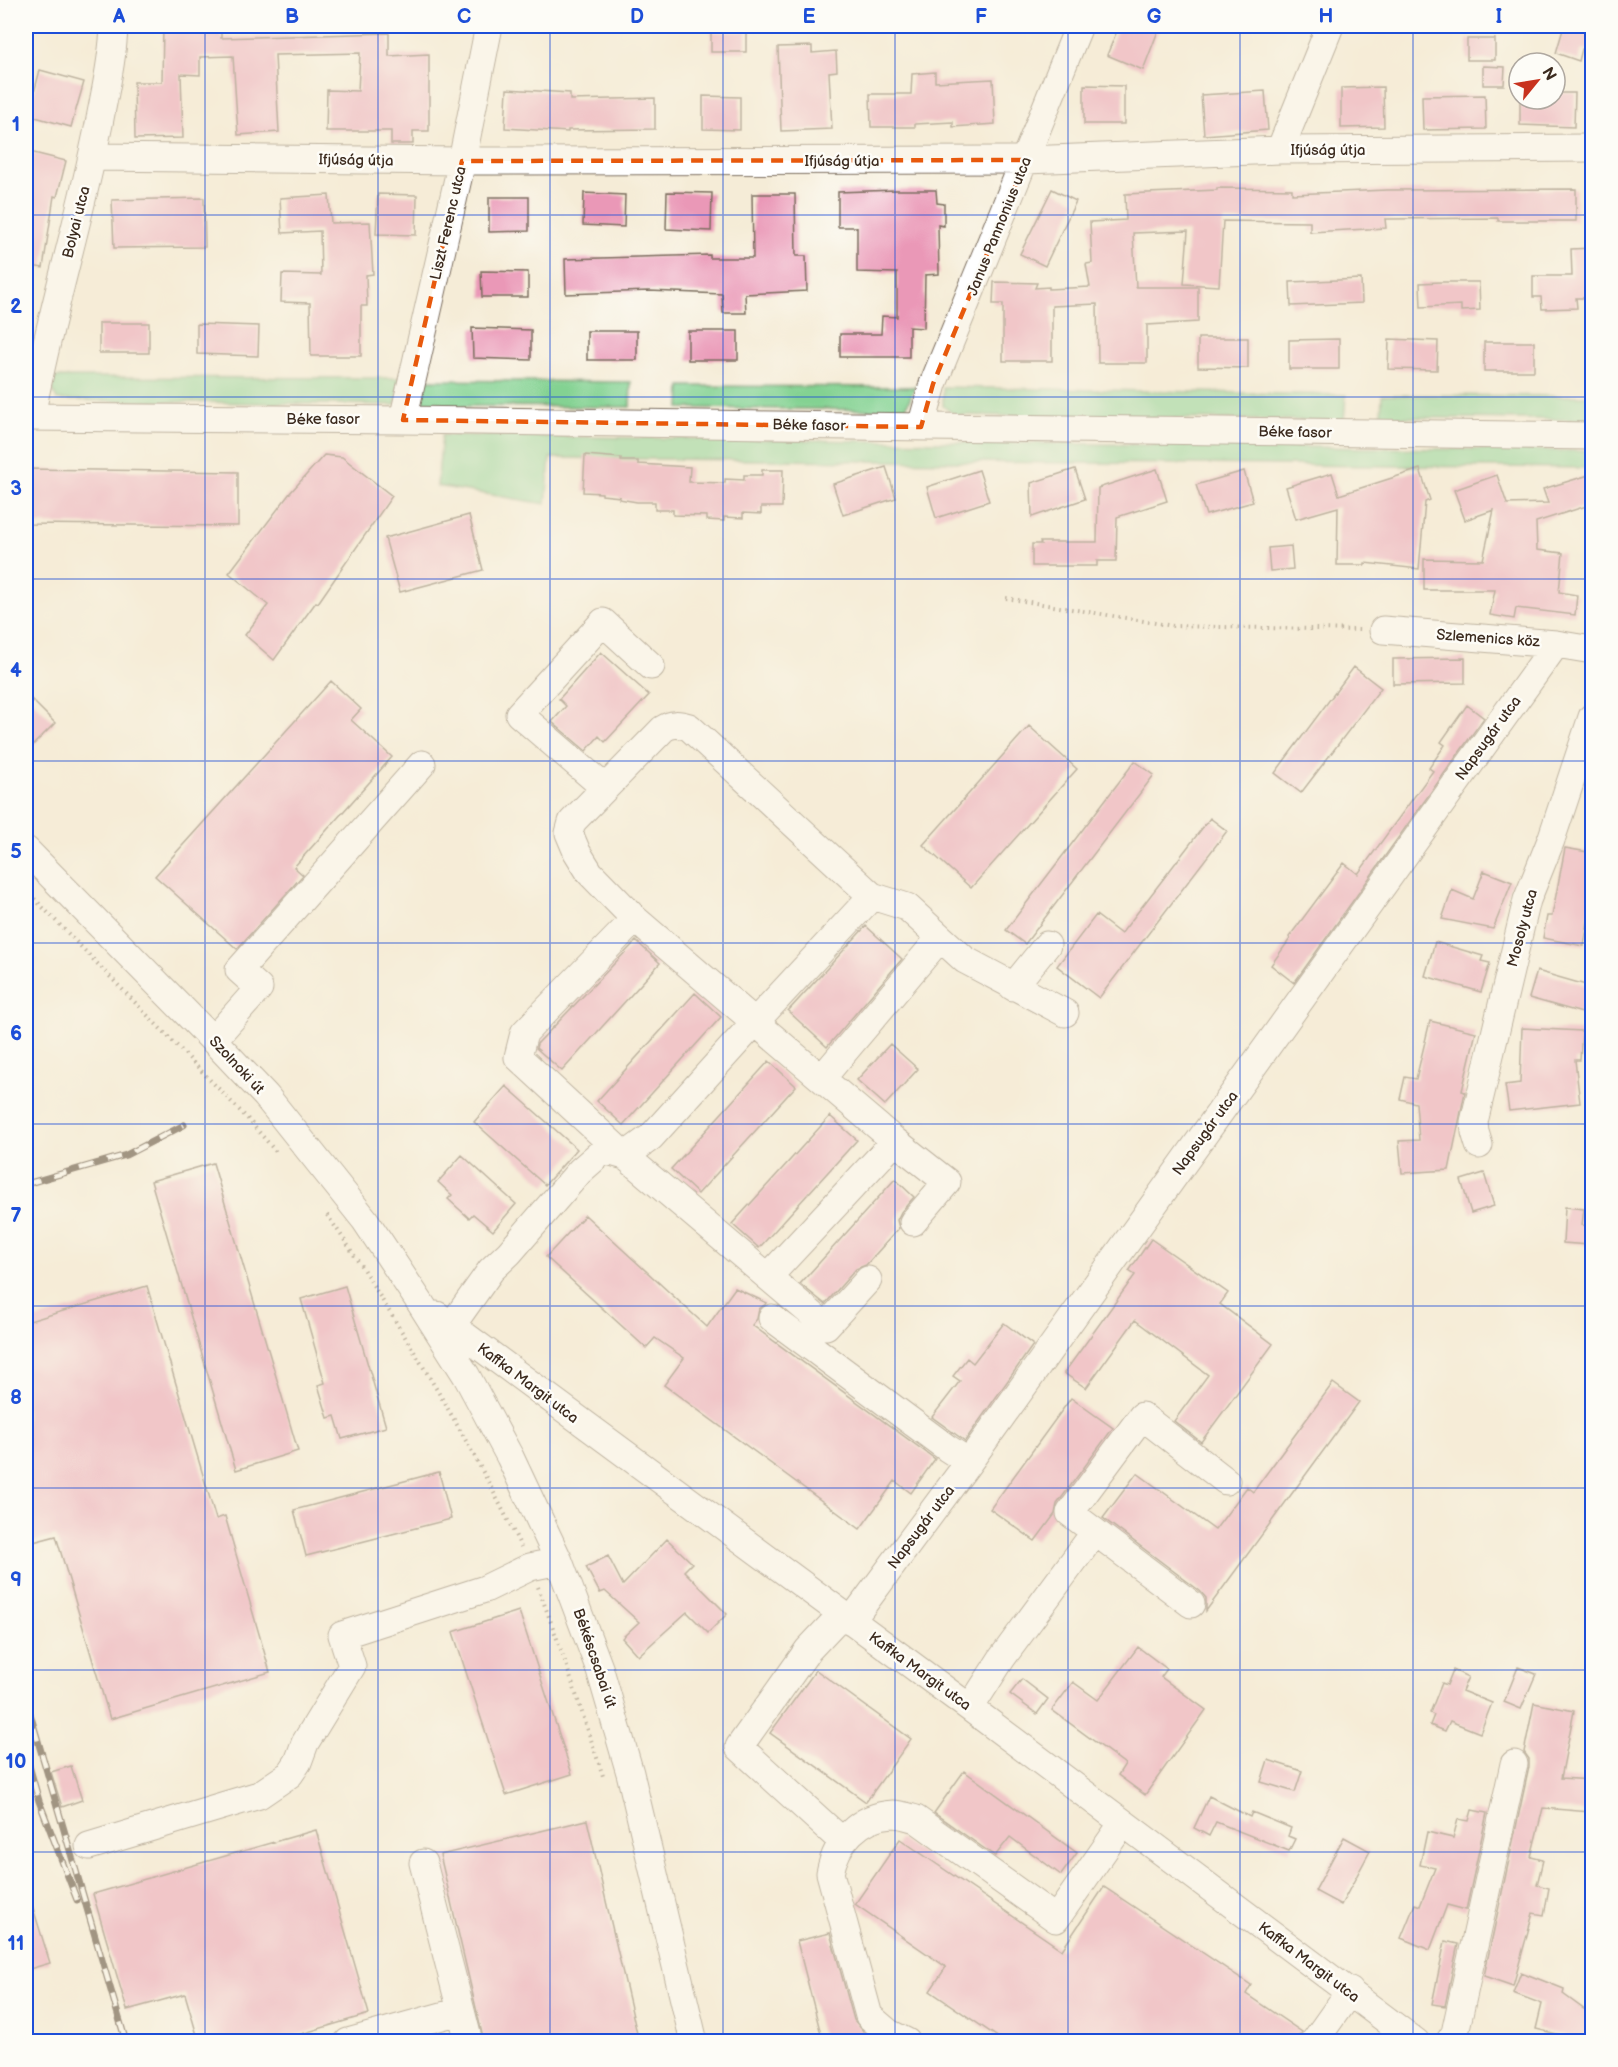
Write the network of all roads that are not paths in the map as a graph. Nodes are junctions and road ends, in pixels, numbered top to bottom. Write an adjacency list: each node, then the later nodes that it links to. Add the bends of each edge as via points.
1 (114, 26): 7 (street, Bolyai utca)
2 (489, 26): 9 (street, Liszt Ferenc utca)
3 (1079, 26): 8 (street, Janus Pannonius utca)
4 (1330, 26): 6 (street)
5 (1593, 148): 6 (street, Ifjúság útja)
6 (1280, 150): 8 (street, Ifjúság útja)
7 (92, 158): 9 (street, Ifjúság útja); 10 (street, Bolyai utca)
8 (1026, 160): 9 (street, Ifjúság útja); 12 (street, Janus Pannonius utca, via 933,384)
9 (462, 162): 11 (street, Liszt Ferenc utca)
10 (28, 417): 11 (street, Béke fasor)
11 (404, 420): 12 (street, Béke fasor)
12 (921, 427): 13 (street, Béke fasor)
13 (1593, 436)
14 (1383, 630): 15 (street, Szlemenics köz)
15 (1556, 644): 16 (street, Szlemenics köz); 40 (street, Napsugár utca)
16 (1593, 650)
17 (651, 666): 20 (street, via 603,622 519,714)
18 (1593, 717): 32 (street, Mosoly utca, via 1527,900 1474,1122)
19 (422, 764): 29 (street, via 239,969 259,988)
20 (605, 788): 22 (street, via 663,729 670,724 689,727); 23 (street, via 572,822 569,833 590,873)
21 (26, 850): 29 (street, Szolnoki út)
22 (872, 896): 24 (street, via 907,908); 28 (street)
23 (635, 919): 28 (street); 33 (street, via 524,1033 518,1057)
24 (940, 938): 26 (street, via 965,960); 30 (street)
25 (1047, 945): 26 (street)
26 (1013, 987): 27 (street)
27 (1065, 1013)
28 (755, 1022): 30 (street); 33 (street, via 651,1137)
29 (213, 1040): 37 (street, Szolnoki út, via 266,1096 365,1220)
30 (822, 1078): 31 (street)
31 (895, 1141): 34 (street, via 947,1182); 35 (street)
32 (1479, 1145)
33 (625, 1156): 35 (street); 39 (street, via 604,1150 580,1171 491,1270)
34 (913, 1222)
35 (768, 1277): 36 (street, via 826,1326)
36 (868, 1280)
37 (421, 1304): 39 (street, Kaffka Margit utca); 43 (street, Békéscsabai út, via 466,1375)
38 (772, 1318): 40 (street)
39 (452, 1325): 45 (street, Kaffka Margit utca)
40 (969, 1462): 45 (street, Napsugár utca)
41 (1226, 1481): 42 (street, via 1142,1416 1070,1513)
42 (1095, 1532): 44 (street); 46 (street)
43 (559, 1561): 50 (street, via 530,1567 485,1589 342,1635 352,1666 290,1774 259,1795); 56 (street, Békéscsabai út, via 618,1727)
44 (1191, 1604)
45 (847, 1617): 46 (street, Kaffka Margit utca); 49 (street, Napsugár utca, via 808,1650 740,1747)
46 (970, 1708): 48 (street, Kaffka Margit utca)
47 (1514, 1764): 60 (street, via 1455,2033)
48 (1123, 1823): 49 (street, via 1056,1919 916,1819 894,1814 876,1818 855,1828); 52 (street, Kaffka Margit utca)
49 (842, 1841): 57 (street, via 830,1873 869,2016)
50 (89, 1846)
51 (423, 1863): 53 (street)
52 (1350, 1991): 58 (street); 59 (street, Kaffka Margit utca)
53 (460, 2011): 54 (street); 55 (street)
54 (348, 2042)
55 (469, 2042)
56 (694, 2042)
57 (907, 2042)
58 (1314, 2042)
59 (1416, 2042)
60 (1449, 2042)

